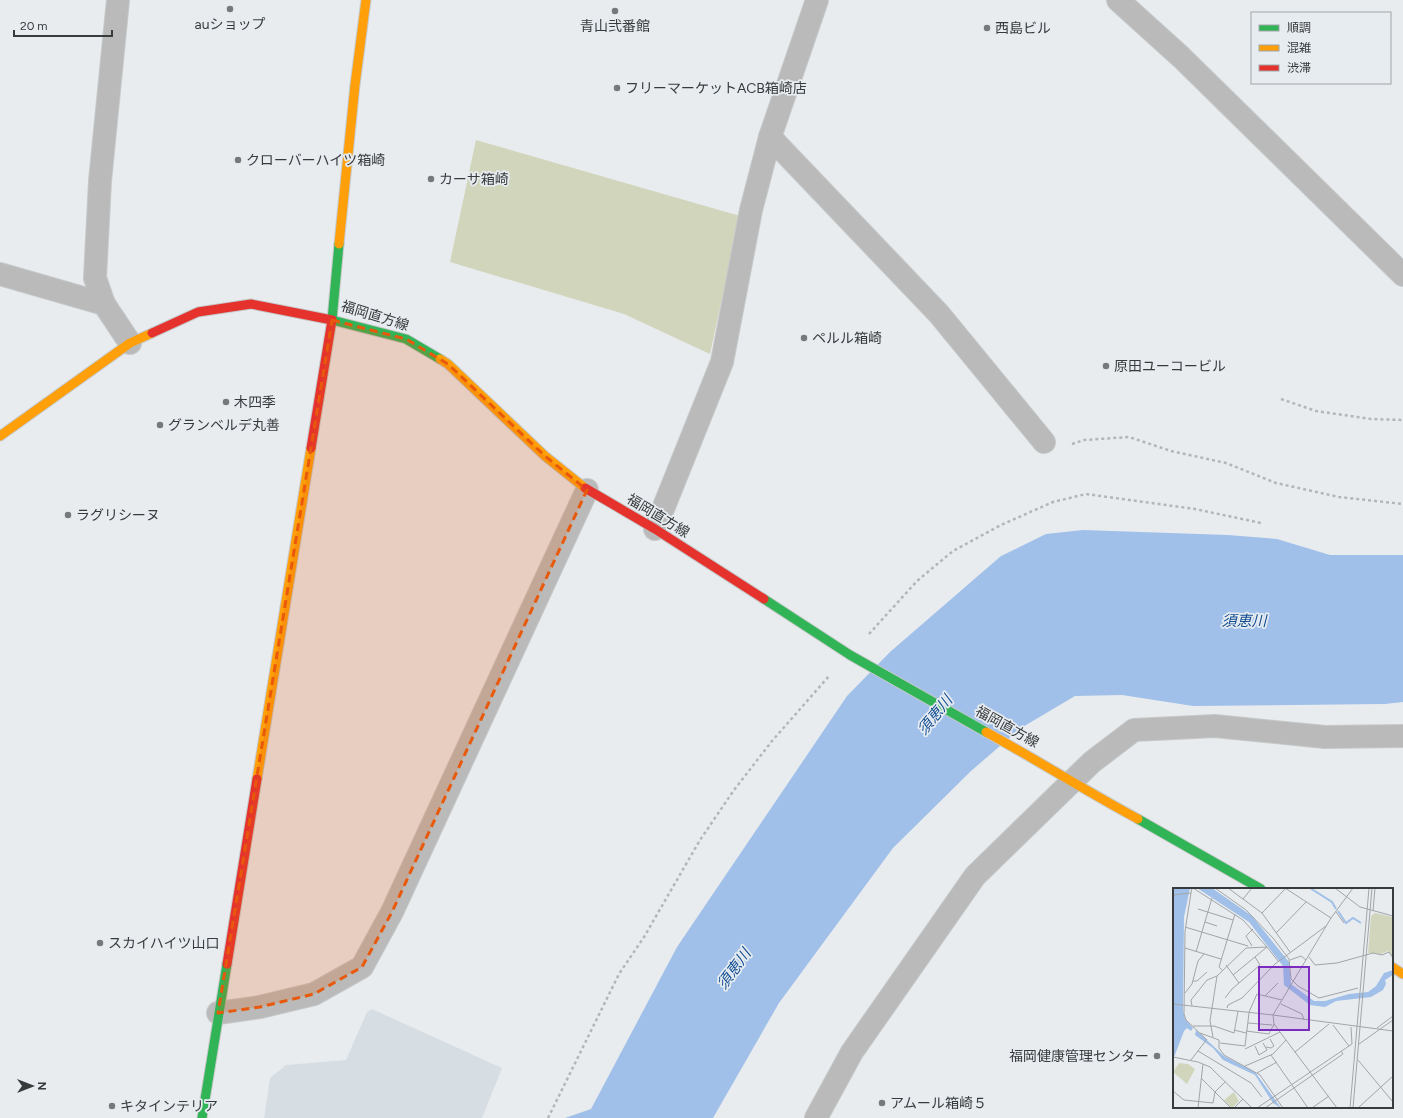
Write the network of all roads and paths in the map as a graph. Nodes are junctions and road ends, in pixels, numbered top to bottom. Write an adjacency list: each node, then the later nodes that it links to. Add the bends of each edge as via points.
1 (118, 0): 8 (street, via 100,181 95,278)
2 (366, 0): 9 (main road, 福岡直方線)
3 (818, 0): 5 (street, via 804,33)
4 (1118, 0): 7 (street, via 1181,57)
5 (770, 137): 14 (street, via 939,314); 18 (street, via 751,210 722,362)
6 (0, 274): 8 (street)
7 (1403, 275)
8 (104, 304): 10 (street)
9 (332, 320): 10 (main road, via 251,304 198,312); 15 (main road, 福岡直方線, via 406,339 448,364 545,456); 25 (main road)
10 (130, 343): 13 (main road)
11 (1281, 399): 12 (path, via 1316,411 1371,419)
12 (1403, 420)
13 (0, 436)
14 (1044, 442): 16 (path, via 1052,449 1084,440 1130,437 1171,451 1226,463 1276,483 1339,497)
15 (587, 490): 18 (main road, 福岡直方線); 25 (street, via 392,912 362,967 314,994 260,1007)
16 (1403, 504)
17 (1262, 523): 19 (path, via 1195,509 1086,494 1053,502 1001,525 953,551 917,582)
18 (655, 529): 19 (main road, 福岡直方線)
19 (850, 655): 21 (main road, 福岡直方線, via 1046,765); 27 (path, via 772,741 700,840 619,974)
20 (1403, 736): 21 (street, via 1325,737 1215,726 1134,730 1092,762)
21 (1072, 783): 22 (main road, 福岡直方線); 28 (street, via 975,876 852,1052)
22 (1259, 888)
23 (1393, 968): 24 (main road)
24 (1403, 974)
25 (218, 1013): 26 (main road)
26 (202, 1118)
27 (548, 1118)
28 (816, 1118)

